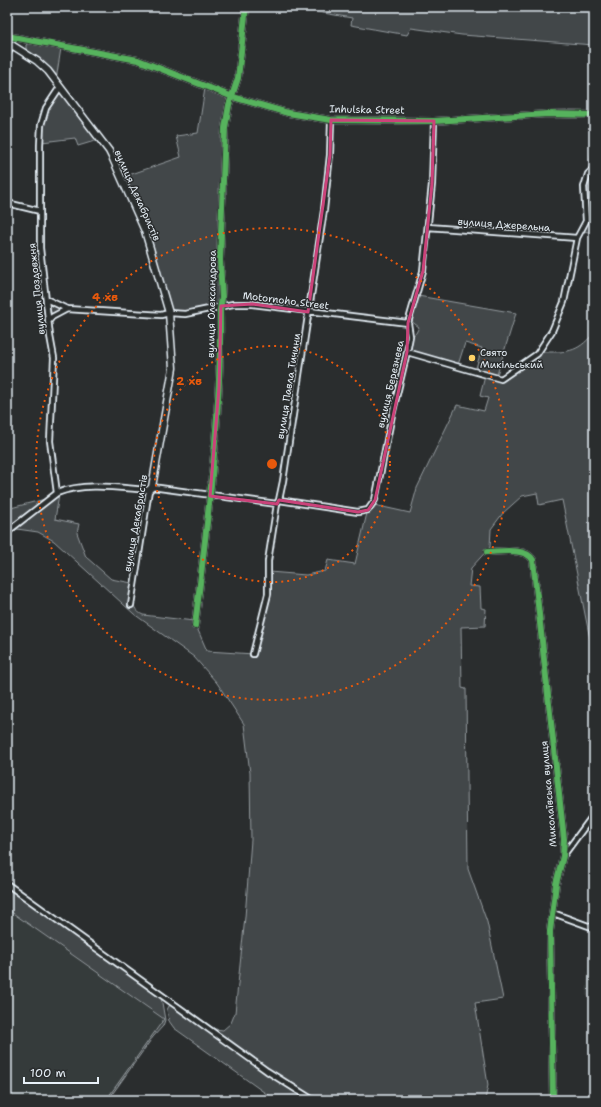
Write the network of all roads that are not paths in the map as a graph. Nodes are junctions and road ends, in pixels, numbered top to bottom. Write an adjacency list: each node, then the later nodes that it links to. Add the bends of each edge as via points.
1 (246, 7): 6 (street, вулиця Олександрова, via 238,78)
2 (7, 36): 6 (street, Inhulska Street, via 138,60)
3 (10, 44): 4 (street); 5 (street, вулиця Декабристів, via 37,61)
4 (7, 55)
5 (60, 87): 12 (street, вулиця Поздовжня, via 46,108 41,126); 18 (street, вулиця Декабристів, via 113,159 145,231)
6 (233, 97): 8 (street, Inhulska Street, via 288,112); 16 (street, вулиця Олександрова, via 225,128 220,260)
7 (594, 116): 9 (street, Inhulska Street, via 548,114)
8 (331, 120): 9 (street, Inhulska Street); 19 (street, вулиця Павла Тичини, via 330,155)
9 (434, 121): 13 (street, вулиця Березнева)
10 (594, 168): 14 (street, via 588,174 584,187 586,221)
11 (7, 203): 12 (street)
12 (40, 210): 15 (street, вулиця Поздовжня, via 40,248)
13 (428, 227): 14 (street, вулиця Джерельна); 21 (street, вулиця Березнева, via 420,286)
14 (577, 238): 22 (street, via 564,302 552,331 537,354 505,378 496,379)
15 (46, 298): 17 (street, Motornoho Street); 20 (street, вулиця Поздовжня)
16 (221, 306): 18 (street, Motornoho Street, via 185,314); 19 (street, Motornoho Street, via 252,304); 25 (street, вулиця Олександрова, via 219,388)
17 (67, 309): 18 (street, Motornoho Street, via 161,315); 20 (street)
18 (169, 312): 23 (street, вулиця Декабристів, via 173,368)
19 (308, 312): 21 (street, Motornoho Street); 26 (street, вулиця Павла Тичини)
20 (48, 322): 24 (street, вулиця Поздовжня, via 54,368 50,442)
21 (408, 323): 22 (street, вулиця Березнева, via 410,330)
22 (407, 352): 26 (street, вулиця Березнева, via 371,508 358,512)
23 (151, 489): 24 (street, via 86,487); 25 (street); 29 (street, вулиця Декабристів)
24 (57, 493): 27 (street)
25 (210, 496): 26 (street); 30 (street, вулиця Олександрова)
26 (278, 502): 31 (street, вулиця Павла Тичини, via 268,561 268,594)
27 (7, 532)
28 (487, 552): 33 (street, Миколаївська вулиця, via 522,552 533,560)
29 (131, 605)
30 (195, 626)
31 (253, 654)
32 (594, 814): 33 (street)
33 (564, 856): 35 (street, Миколаївська вулиця, via 556,884)
34 (7, 884): 37 (street, via 267,1071)
35 (553, 913): 36 (street); 38 (street, Миколаївська вулиця, via 550,931)
36 (594, 928)
37 (313, 1100)
38 (553, 1100)

